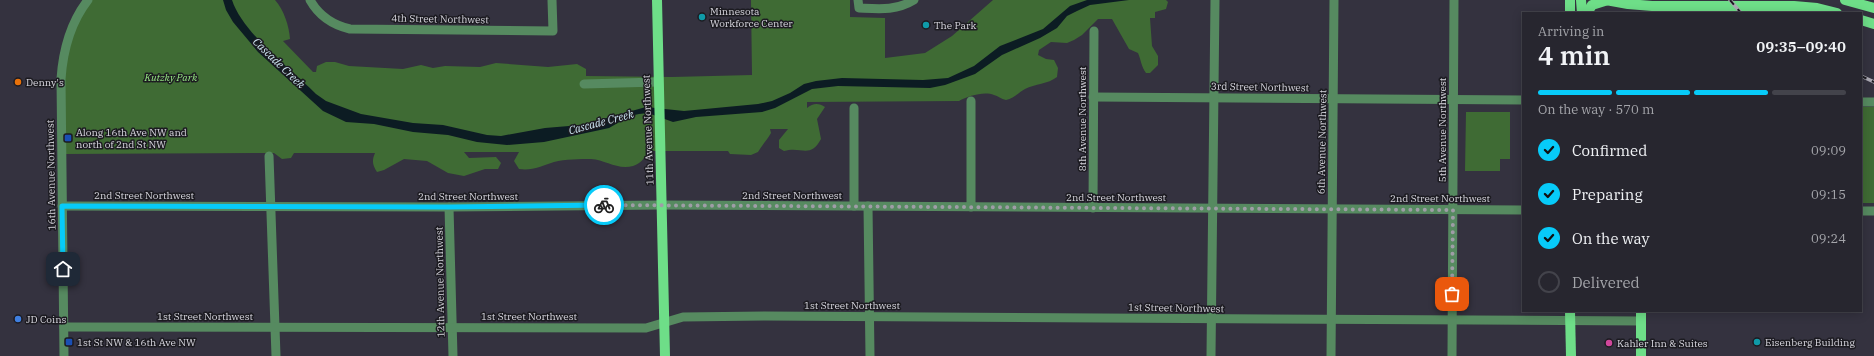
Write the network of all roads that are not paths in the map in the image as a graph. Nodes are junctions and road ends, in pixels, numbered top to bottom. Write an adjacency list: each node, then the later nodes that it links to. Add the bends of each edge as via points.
1 (88, 0): 35 (street, 16th Avenue Northwest, via 70,32 62,66)
2 (310, 0): 3 (street, 4th Street Northwest, via 318,12 330,21 350,29 553,31)
3 (552, 0)
4 (657, 0): 22 (main road, 11th Avenue Northwest)
5 (914, 0): 13 (street, via 886,10)
6 (1215, 0): 25 (street)
7 (1334, 0): 26 (street, 6th Avenue Northwest)
8 (1454, 0): 27 (street, 5th Avenue Northwest)
9 (1570, 0): 15 (main road)
10 (1581, 0): 16 (main road)
11 (1607, 0): 17 (main road, via 1592,5); 18 (main road, via 1652,6 1802,7)
12 (1844, 0): 14 (main road)
13 (859, 4)
14 (1874, 8)
15 (1570, 12)
16 (1582, 12)
17 (1587, 12)
18 (1831, 12)
19 (1862, 20): 20 (main road)
20 (1874, 24)
21 (1094, 31): 24 (street, 8th Avenue Northwest)
22 (658, 82): 23 (street); 34 (main road, 11th Avenue Northwest)
23 (584, 84)
24 (1093, 97): 25 (street, 3rd Street Northwest); 41 (street, 8th Avenue Northwest)
25 (1214, 98): 26 (street, 3rd Street Northwest); 42 (street)
26 (1333, 99): 27 (street, 3rd Street Northwest); 43 (street, 6th Avenue Northwest)
27 (1454, 100): 28 (street, 3rd Street Northwest); 44 (street, 5th Avenue Northwest)
28 (1522, 100)
29 (971, 101): 40 (street)
30 (1862, 102): 31 (street)
31 (1874, 102)
32 (854, 108): 36 (street)
33 (268, 156): 38 (street)
34 (662, 205): 36 (street, 2nd Street Northwest); 39 (street, 2nd Street Northwest); 54 (main road, 11th Avenue Northwest)
35 (62, 206): 38 (street, 2nd Street Northwest); 55 (street, 16th Avenue Northwest)
36 (854, 206): 37 (street, 2nd Street Northwest)
37 (868, 206): 40 (street, 2nd Street Northwest); 48 (street)
38 (269, 207): 39 (street, 2nd Street Northwest); 56 (street, via 273,238)
39 (449, 207): 57 (street, 12th Avenue Northwest)
40 (971, 207): 41 (street, 2nd Street Northwest)
41 (1093, 208): 42 (street, 2nd Street Northwest)
42 (1213, 208): 43 (street, 2nd Street Northwest); 51 (street)
43 (1332, 209): 44 (street, 2nd Street Northwest); 52 (street, 6th Avenue Northwest)
44 (1453, 210): 45 (street, 2nd Street Northwest); 53 (street, 5th Avenue Northwest)
45 (1522, 210)
46 (1862, 211): 47 (street)
47 (1874, 211)
48 (869, 316): 51 (street, 1st Street Northwest); 54 (street, 1st Street Northwest, via 683,317); 62 (street)
49 (1570, 316): 50 (street, 1st Street Northwest); 53 (street, 1st Street Northwest); 66 (main road)
50 (1641, 316): 67 (main road)
51 (1212, 320): 52 (street, 1st Street Northwest); 63 (street)
52 (1332, 320): 53 (street, 1st Street Northwest); 64 (street, 6th Avenue Northwest)
53 (1452, 320): 65 (street, 5th Avenue Northwest)
54 (664, 322): 57 (street, 1st Street Northwest, via 646,328); 61 (main road, 11th Avenue Northwest)
55 (64, 327): 56 (street, 1st Street Northwest); 58 (street, 16th Avenue Northwest)
56 (276, 327): 57 (street, 1st Street Northwest); 59 (street)
57 (452, 327): 60 (street, 12th Avenue Northwest)
58 (64, 356)
59 (276, 356)
60 (453, 356)
61 (665, 356)
62 (870, 356)
63 (1211, 356)
64 (1331, 356)
65 (1452, 356)
66 (1571, 356)
67 (1641, 356)

